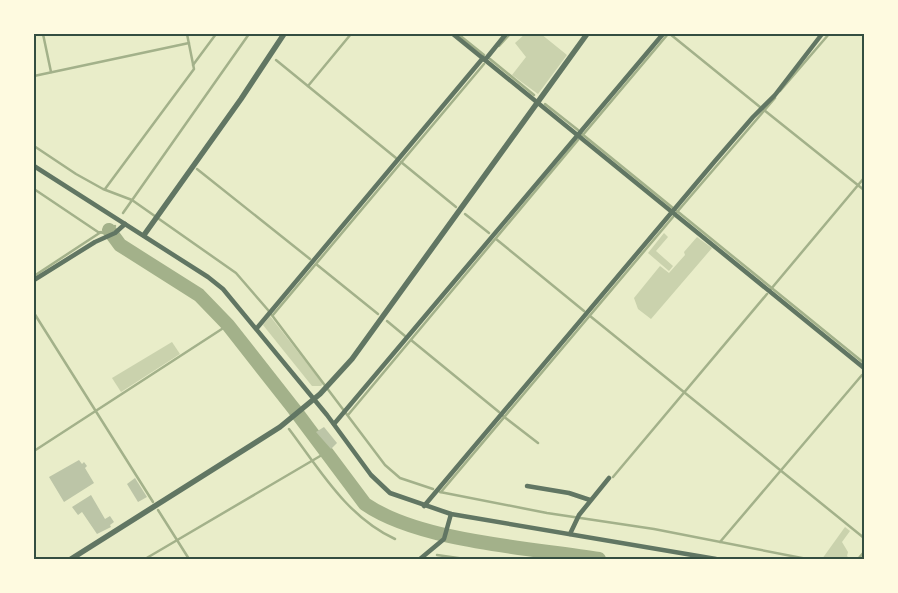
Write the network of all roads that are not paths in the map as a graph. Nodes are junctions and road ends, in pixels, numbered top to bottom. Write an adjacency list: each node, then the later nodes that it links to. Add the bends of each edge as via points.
1 (284, 34): 13 (street)
2 (453, 34): 7 (street)
3 (506, 34): 7 (street)
4 (587, 34): 8 (street)
5 (663, 34): 9 (street)
6 (822, 34): 11 (street, via 775,95 746,124)
7 (484, 59): 8 (street); 15 (street)
8 (538, 103): 9 (street); 17 (street, via 352,360)
9 (578, 135): 11 (street); 18 (street)
10 (34, 166): 12 (street)
11 (673, 212): 16 (street); 22 (street)
12 (125, 224): 13 (street); 14 (street)
13 (144, 235): 15 (street, via 216,283)
14 (34, 280)
15 (257, 328): 17 (street)
16 (864, 368)
17 (315, 399): 18 (street); 25 (street, via 294,417)
18 (334, 424): 22 (street, via 370,475 384,489)
19 (609, 478): 21 (street)
20 (527, 486): 21 (street)
21 (590, 500): 24 (street, via 577,517)
22 (424, 506): 23 (street)
23 (451, 514): 24 (street); 26 (street, via 444,539)
24 (570, 534): 27 (street)
25 (71, 559)
26 (420, 559)
27 (716, 559)

